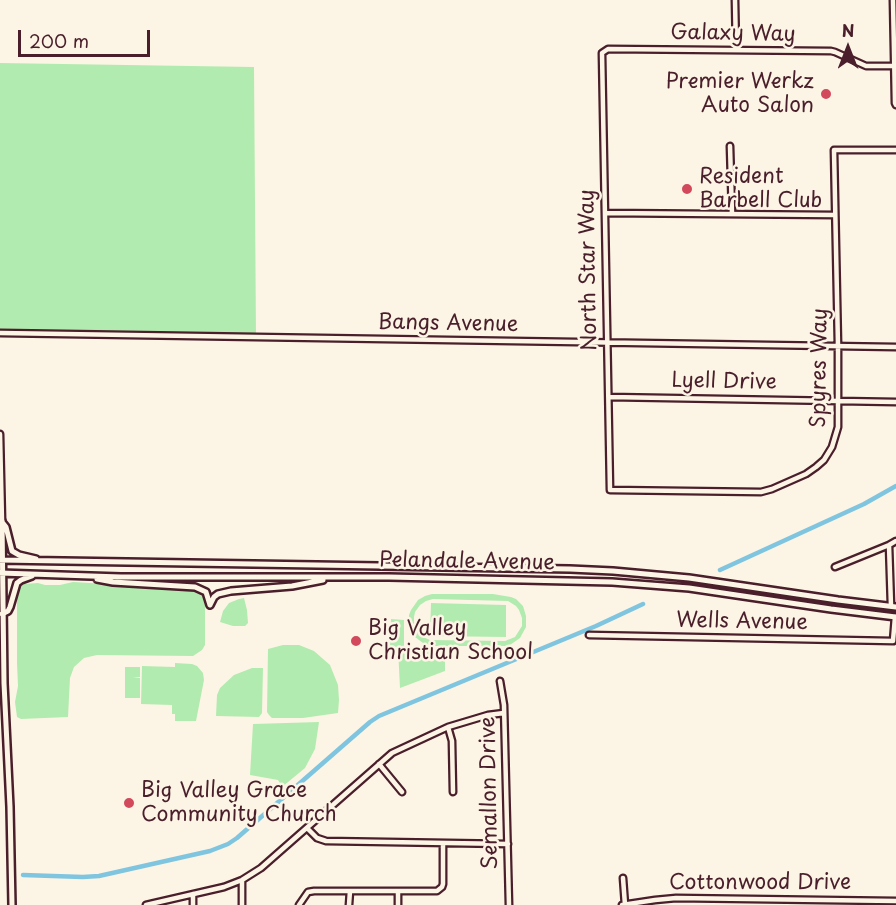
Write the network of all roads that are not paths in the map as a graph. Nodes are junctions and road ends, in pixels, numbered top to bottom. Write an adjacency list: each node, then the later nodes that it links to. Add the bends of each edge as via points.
1 (735, 0): 4 (street)
2 (893, 0): 5 (street)
3 (605, 50): 4 (street, Galaxy Way); 9 (street, North Star Way, via 601,56)
4 (736, 50): 5 (street, Galaxy Way, via 835,52 866,66)
5 (894, 66): 6 (street)
6 (896, 105)
7 (730, 146): 10 (street)
8 (896, 150): 11 (street, Spyres Way, via 834,150)
9 (605, 213): 10 (street); 13 (street, North Star Way)
10 (732, 214): 11 (street)
11 (835, 215): 14 (street, Spyres Way)
12 (0, 333): 13 (street, Bangs Avenue)
13 (608, 343): 14 (street, Bangs Avenue); 16 (street, North Star Way)
14 (838, 346): 15 (street, Bangs Avenue); 17 (street, Spyres Way)
15 (896, 347)
16 (609, 397): 17 (street, Lyell Drive); 20 (street, North Star Way)
17 (838, 401): 18 (street, Lyell Drive); 20 (street, Spyres Way, via 837,432 827,456 812,470 772,489 751,493)
18 (896, 402)
19 (0, 434): 21 (street)
20 (610, 490)
21 (1, 522): 24 (main road); 25 (main road, Pelandale Avenue, via 12,551)
22 (896, 541): 23 (street)
23 (889, 545): 26 (street); 32 (street)
24 (1, 560): 25 (main road, Pelandale Avenue); 27 (main road)
25 (40, 561): 32 (main road, Pelandale Avenue, via 613,571)
26 (835, 567)
27 (1, 573): 28 (main road, Pelandale Avenue); 33 (main road)
28 (36, 574): 29 (main road, Pelandale Avenue); 33 (main road, via 17,583 10,608)
29 (82, 576): 30 (main road, Pelandale Avenue); 30 (main road, via 195,587 206,592 210,606 218,594 292,586)
30 (332, 577): 34 (main road, Pelandale Avenue, via 656,585)
31 (0, 599): 33 (main road)
32 (893, 606)
33 (2, 614): 38 (main road)
34 (896, 617): 35 (street, Wells Avenue, via 893,641)
35 (590, 635)
36 (500, 681): 37 (street, Semallon Drive)
37 (504, 713): 39 (street); 45 (street, Semallon Drive)
38 (3, 724): 55 (main road)
39 (448, 727): 40 (street, via 399,749); 42 (street)
40 (379, 764): 41 (street); 43 (street)
41 (402, 792)
42 (453, 792)
43 (307, 828): 44 (street, via 326,841); 47 (street)
44 (443, 843): 45 (street); 49 (street, via 440,890)
45 (508, 844): 62 (street, Semallon Drive)
46 (623, 878): 63 (street)
47 (242, 880): 50 (street); 58 (street)
48 (350, 891): 49 (street); 59 (street, via 314,891); 60 (street)
49 (398, 891): 61 (street)
50 (193, 894): 56 (street); 57 (street)
51 (756, 899): 53 (street, Cottonwood Drive); 63 (street, Cottonwood Drive, via 676,898); 64 (street)
52 (896, 901): 54 (street, Cottonwood Drive)
53 (806, 902): 54 (street, Cottonwood Drive)
54 (858, 903)
55 (12, 905)
56 (146, 905)
57 (193, 905)
58 (242, 905)
59 (299, 905)
60 (349, 905)
61 (398, 905)
62 (509, 905)
63 (624, 905)
64 (755, 905)

